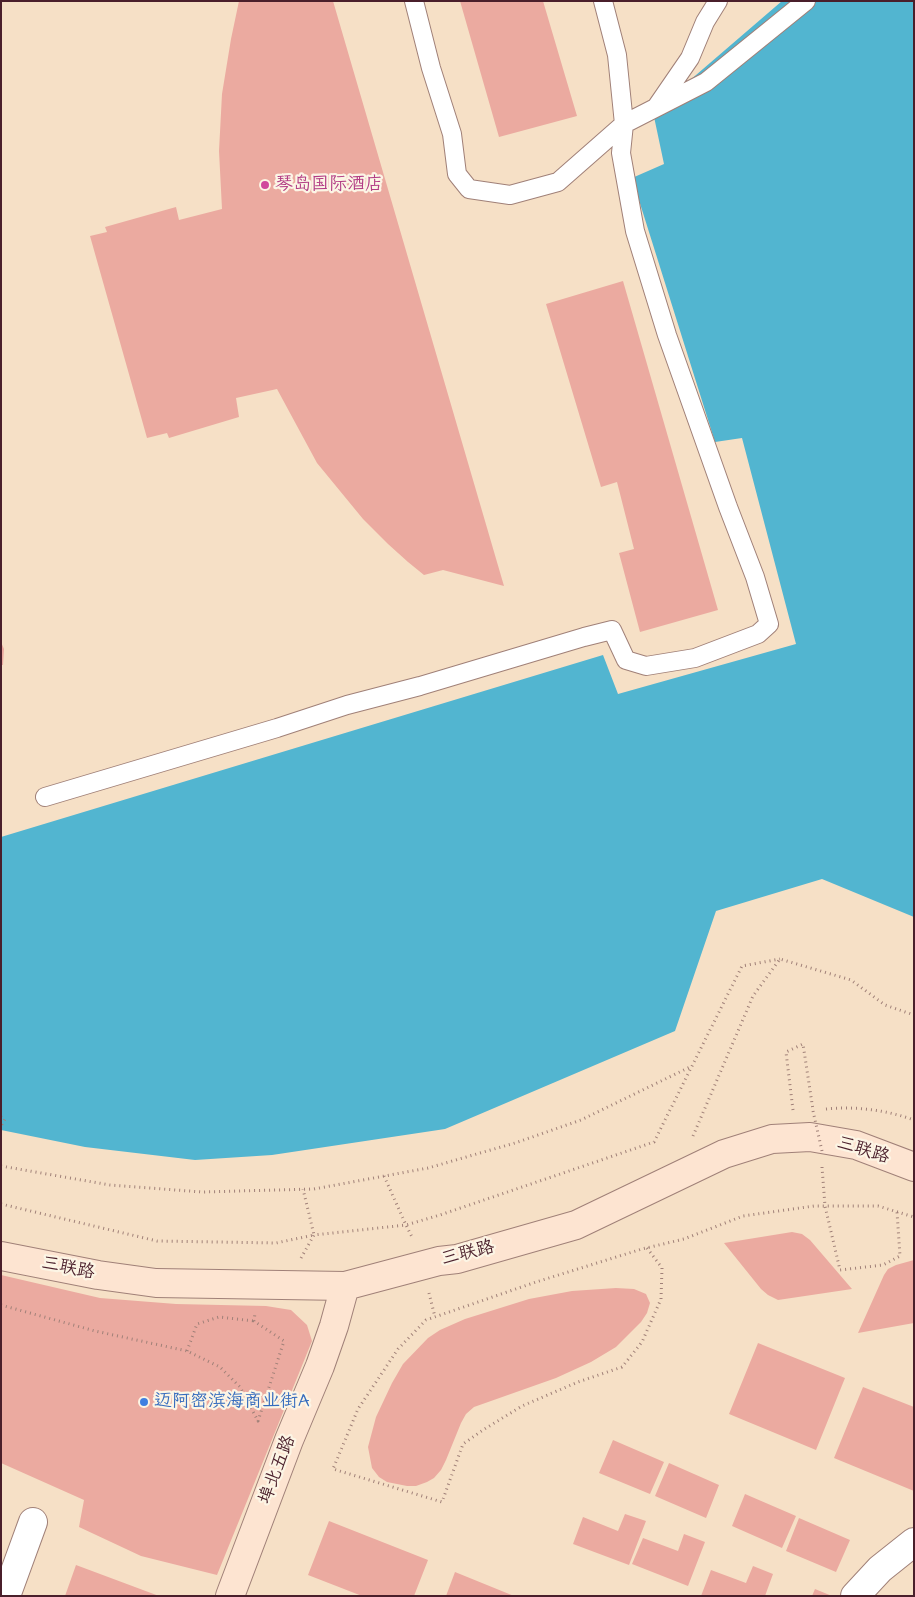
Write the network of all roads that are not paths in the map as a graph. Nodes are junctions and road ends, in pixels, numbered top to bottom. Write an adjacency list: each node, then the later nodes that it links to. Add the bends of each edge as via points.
1 (414, 1): 6 (lane, via 452,134 457,174 469,189 510,194 558,182)
2 (603, 1): 6 (lane, via 617,55)
3 (718, 1): 5 (lane, via 690,58)
4 (806, 1): 5 (lane, via 706,82)
5 (654, 110): 6 (lane)
6 (624, 124): 7 (lane, via 621,153 635,231 667,335 769,624 758,634 694,658 646,666 626,660 612,630 347,705)
7 (45, 797)
8 (914, 1167): 10 (main road, 三联路, via 856,1145 810,1137 772,1140 724,1154 576,1225)
9 (1, 1256): 10 (main road, 三联路, via 156,1283)
10 (345, 1286): 14 (main road, 埠北五路, via 320,1366)
11 (33, 1522): 13 (street)
12 (914, 1542): 15 (street)
13 (6, 1596)
14 (230, 1596)
15 (855, 1596)

